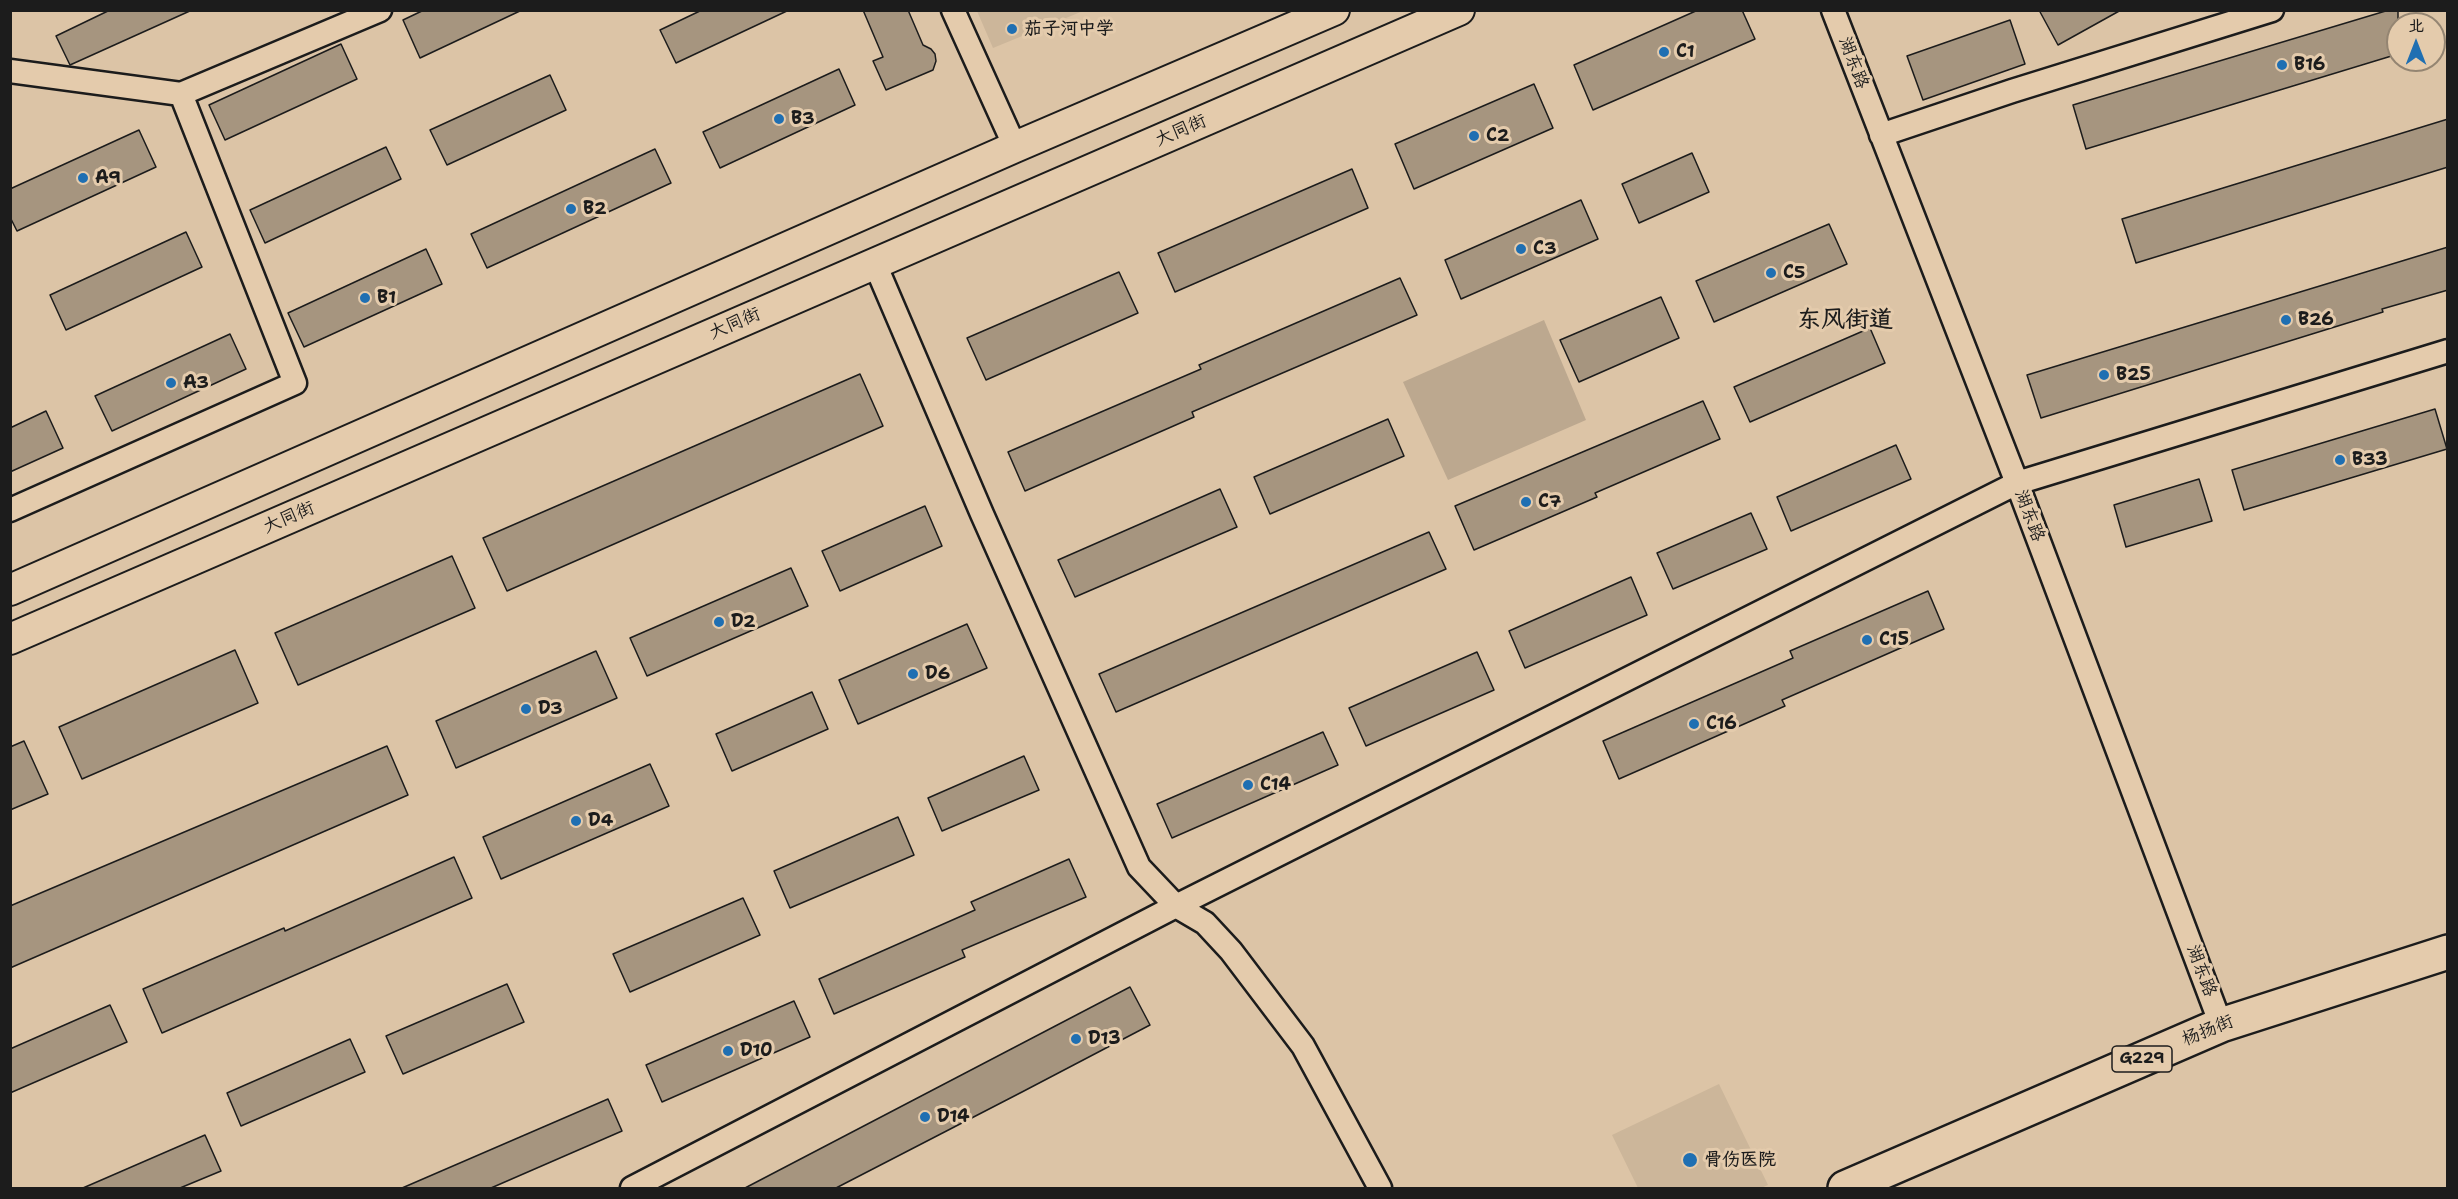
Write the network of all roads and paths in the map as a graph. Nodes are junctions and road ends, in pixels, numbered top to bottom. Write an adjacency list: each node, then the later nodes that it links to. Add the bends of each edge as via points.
1 (380, 10): 8 (street)
2 (953, 10): 10 (street)
3 (1334, 10): 10 (main road)
4 (1459, 10): 11 (main road, 大同街)
5 (1833, 10): 9 (street, 湖东路)
6 (2272, 10): 9 (street)
7 (10, 71): 8 (street)
8 (181, 94): 14 (street, via 294,383)
9 (1881, 135): 13 (street, 湖东路)
10 (1015, 147): 15 (main road)
11 (875, 264): 16 (main road, 大同街); 17 (street, via 1139,867)
12 (2448, 351): 13 (street)
13 (2017, 483): 17 (street); 19 (street, 湖东路)
14 (10, 510)
15 (10, 590)
16 (10, 639)
17 (1176, 906): 20 (street); 21 (street, via 1205,923 1231,951 1303,1046)
18 (2448, 952): 19 (highway, 杨扬街 / G229)
19 (2221, 1024): 22 (highway, 杨扬街 / G229)
20 (632, 1188)
21 (1380, 1188)
22 (1845, 1188)

